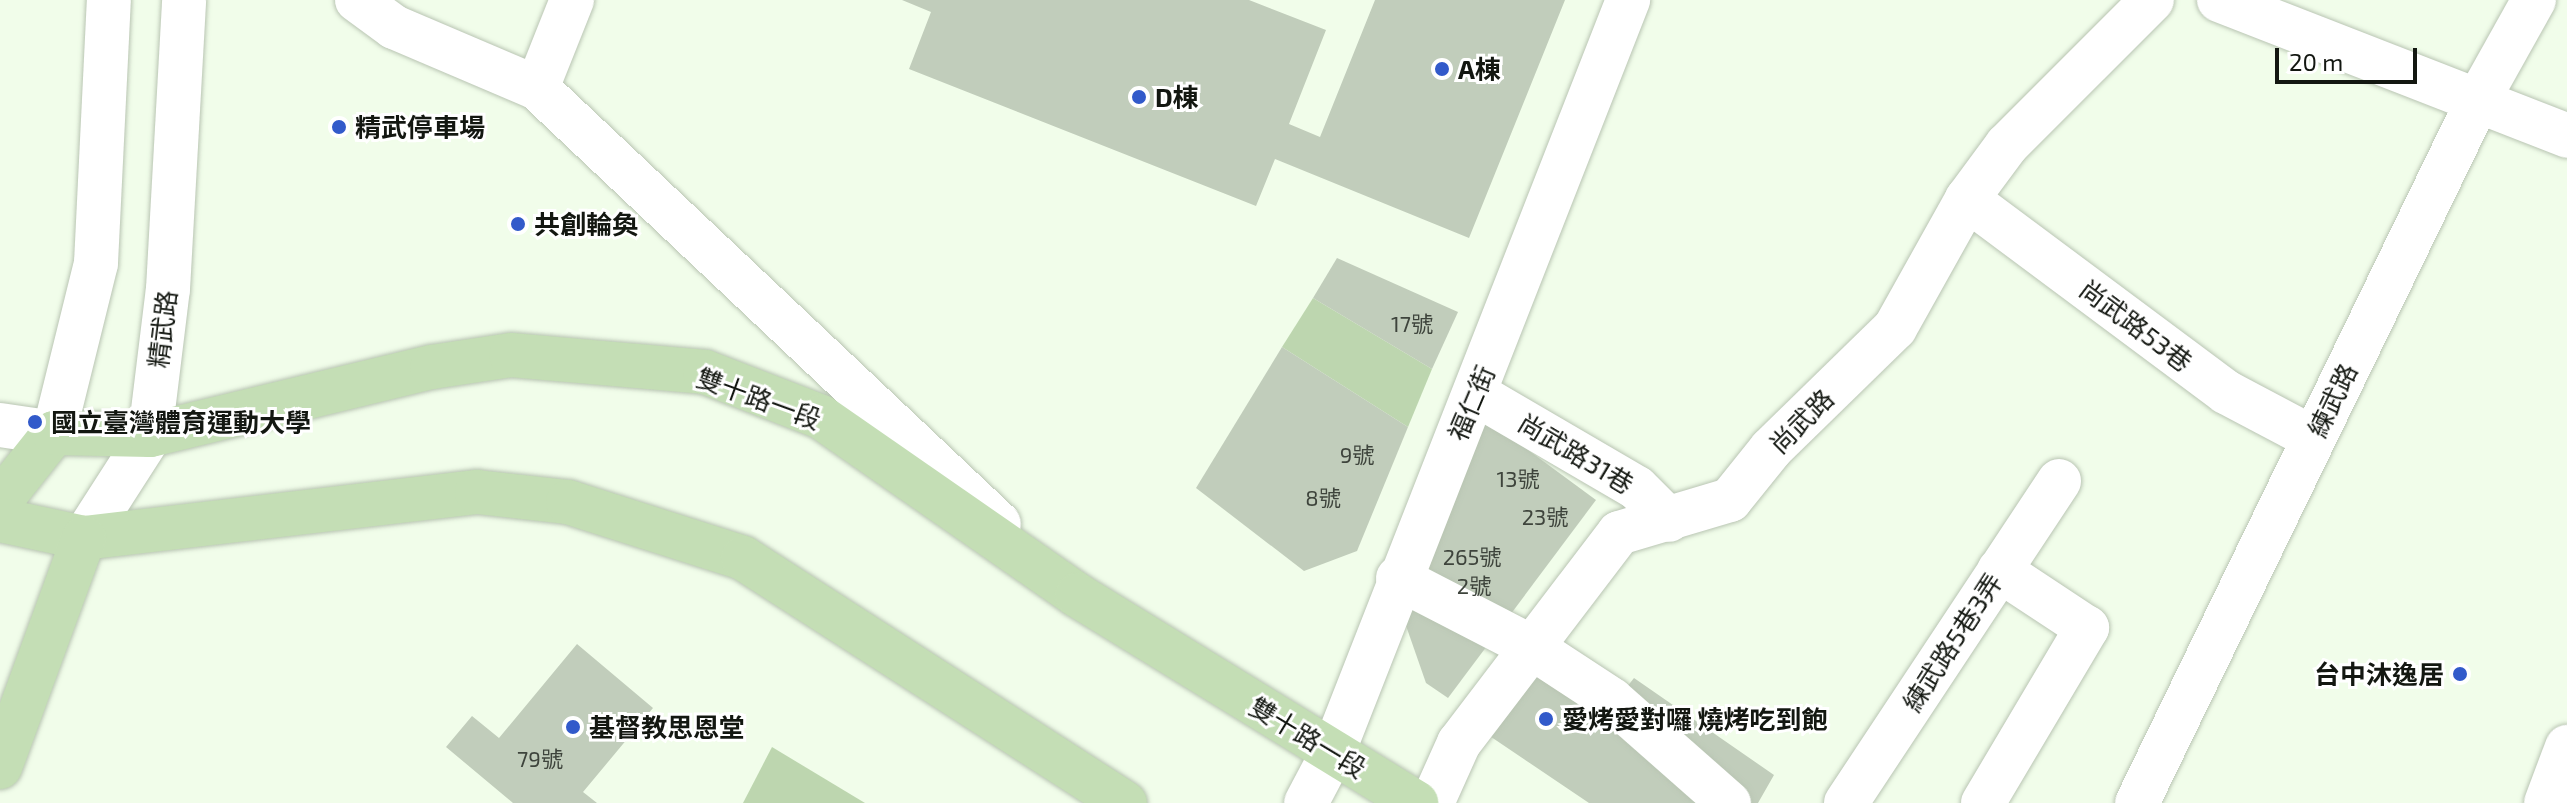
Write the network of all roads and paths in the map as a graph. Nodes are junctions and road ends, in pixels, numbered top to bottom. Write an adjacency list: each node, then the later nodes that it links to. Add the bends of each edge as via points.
1 (109, 0): 15 (street, via 96,263)
2 (184, 0): 16 (street, 精武路, via 168,289)
3 (357, 0): 9 (street, via 394,27)
4 (572, 0): 9 (street)
5 (1628, 0): 13 (street, 福仁街)
6 (2152, 0): 12 (street, 尚武路, via 2007,145)
7 (2219, 0): 10 (street)
8 (2534, 0): 10 (street, 練武路)
9 (537, 88): 25 (street)
10 (2478, 100): 11 (street); 17 (street, 練武路)
11 (2567, 136)
12 (1967, 199): 17 (street, 尚武路53巷, via 2226,392); 21 (street, 尚武路, via 1895,328 1771,449 1730,500)
13 (1476, 394): 21 (street, 尚武路31巷, via 1637,488); 24 (street, 福仁街)
14 (0, 425): 15 (street, 雙十路一段)
15 (54, 433): 16 (main road, 雙十路一段); 19 (main road)
16 (150, 435): 22 (street, 精武路); 25 (main road, 雙十路一段, via 432,367 511,355 705,372 821,417)
17 (2313, 438): 37 (street, 練武路)
18 (2059, 481): 23 (street, 練武路5巷3弄)
19 (0, 501)
20 (0, 520): 22 (main road)
21 (1669, 520): 26 (street, 尚武路, via 1619,533)
22 (84, 538): 29 (main road, 精武路); 30 (main road, via 477,492 568,502 743,558)
23 (1999, 570): 35 (street, 練武路5巷3弄); 36 (street, via 2087,628)
24 (1398, 578): 26 (street); 28 (street, 福仁街)
25 (1077, 595): 28 (main road, 雙十路一段)
26 (1528, 645): 33 (street, 尚武路, via 1459,743); 34 (street, via 1612,700)
27 (2567, 747): 38 (street)
28 (1334, 750): 31 (street, 福仁街); 32 (main road, 雙十路一段)
29 (0, 767)
30 (1125, 803)
31 (1306, 803)
32 (1416, 803)
33 (1432, 803)
34 (1729, 803)
35 (1846, 803)
36 (1983, 803)
37 (2137, 803)
38 (2546, 803)

